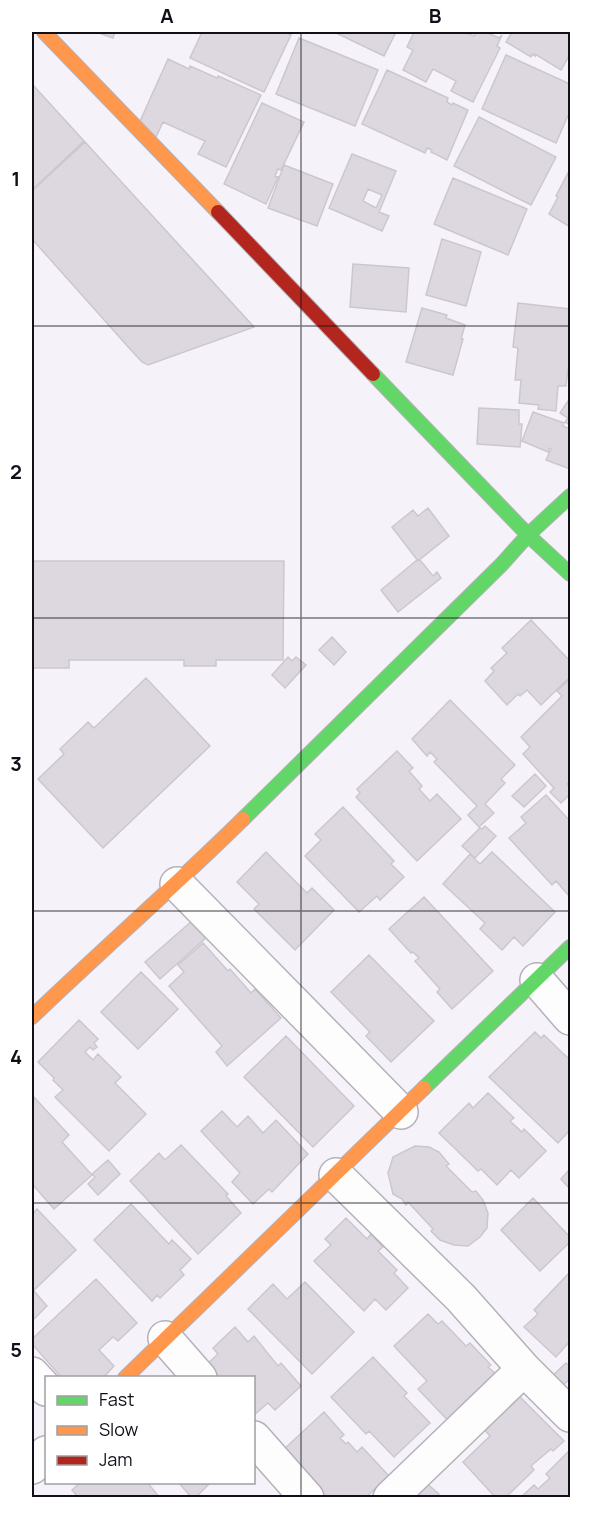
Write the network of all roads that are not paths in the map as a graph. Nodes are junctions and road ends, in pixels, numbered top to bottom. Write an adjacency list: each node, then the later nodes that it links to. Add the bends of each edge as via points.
1 (44, 32): 3 (street)
2 (570, 496): 3 (street)
3 (528, 535): 4 (street); 5 (street)
4 (570, 574)
5 (177, 884): 8 (street); 10 (street)
6 (570, 947): 7 (street)
7 (537, 980): 9 (street); 10 (street)
8 (32, 1017)
9 (570, 1017)
10 (401, 1112): 11 (street)
11 (336, 1175): 12 (street); 13 (street, via 461,1298)
12 (165, 1338): 15 (street); 16 (street)
13 (524, 1369): 18 (street); 23 (street)
14 (32, 1374): 17 (street)
15 (126, 1376)
16 (199, 1376)
17 (45, 1388)
18 (570, 1415)
19 (255, 1439): 22 (street)
20 (45, 1454): 21 (street)
21 (32, 1467)
22 (307, 1497)
23 (390, 1497)

